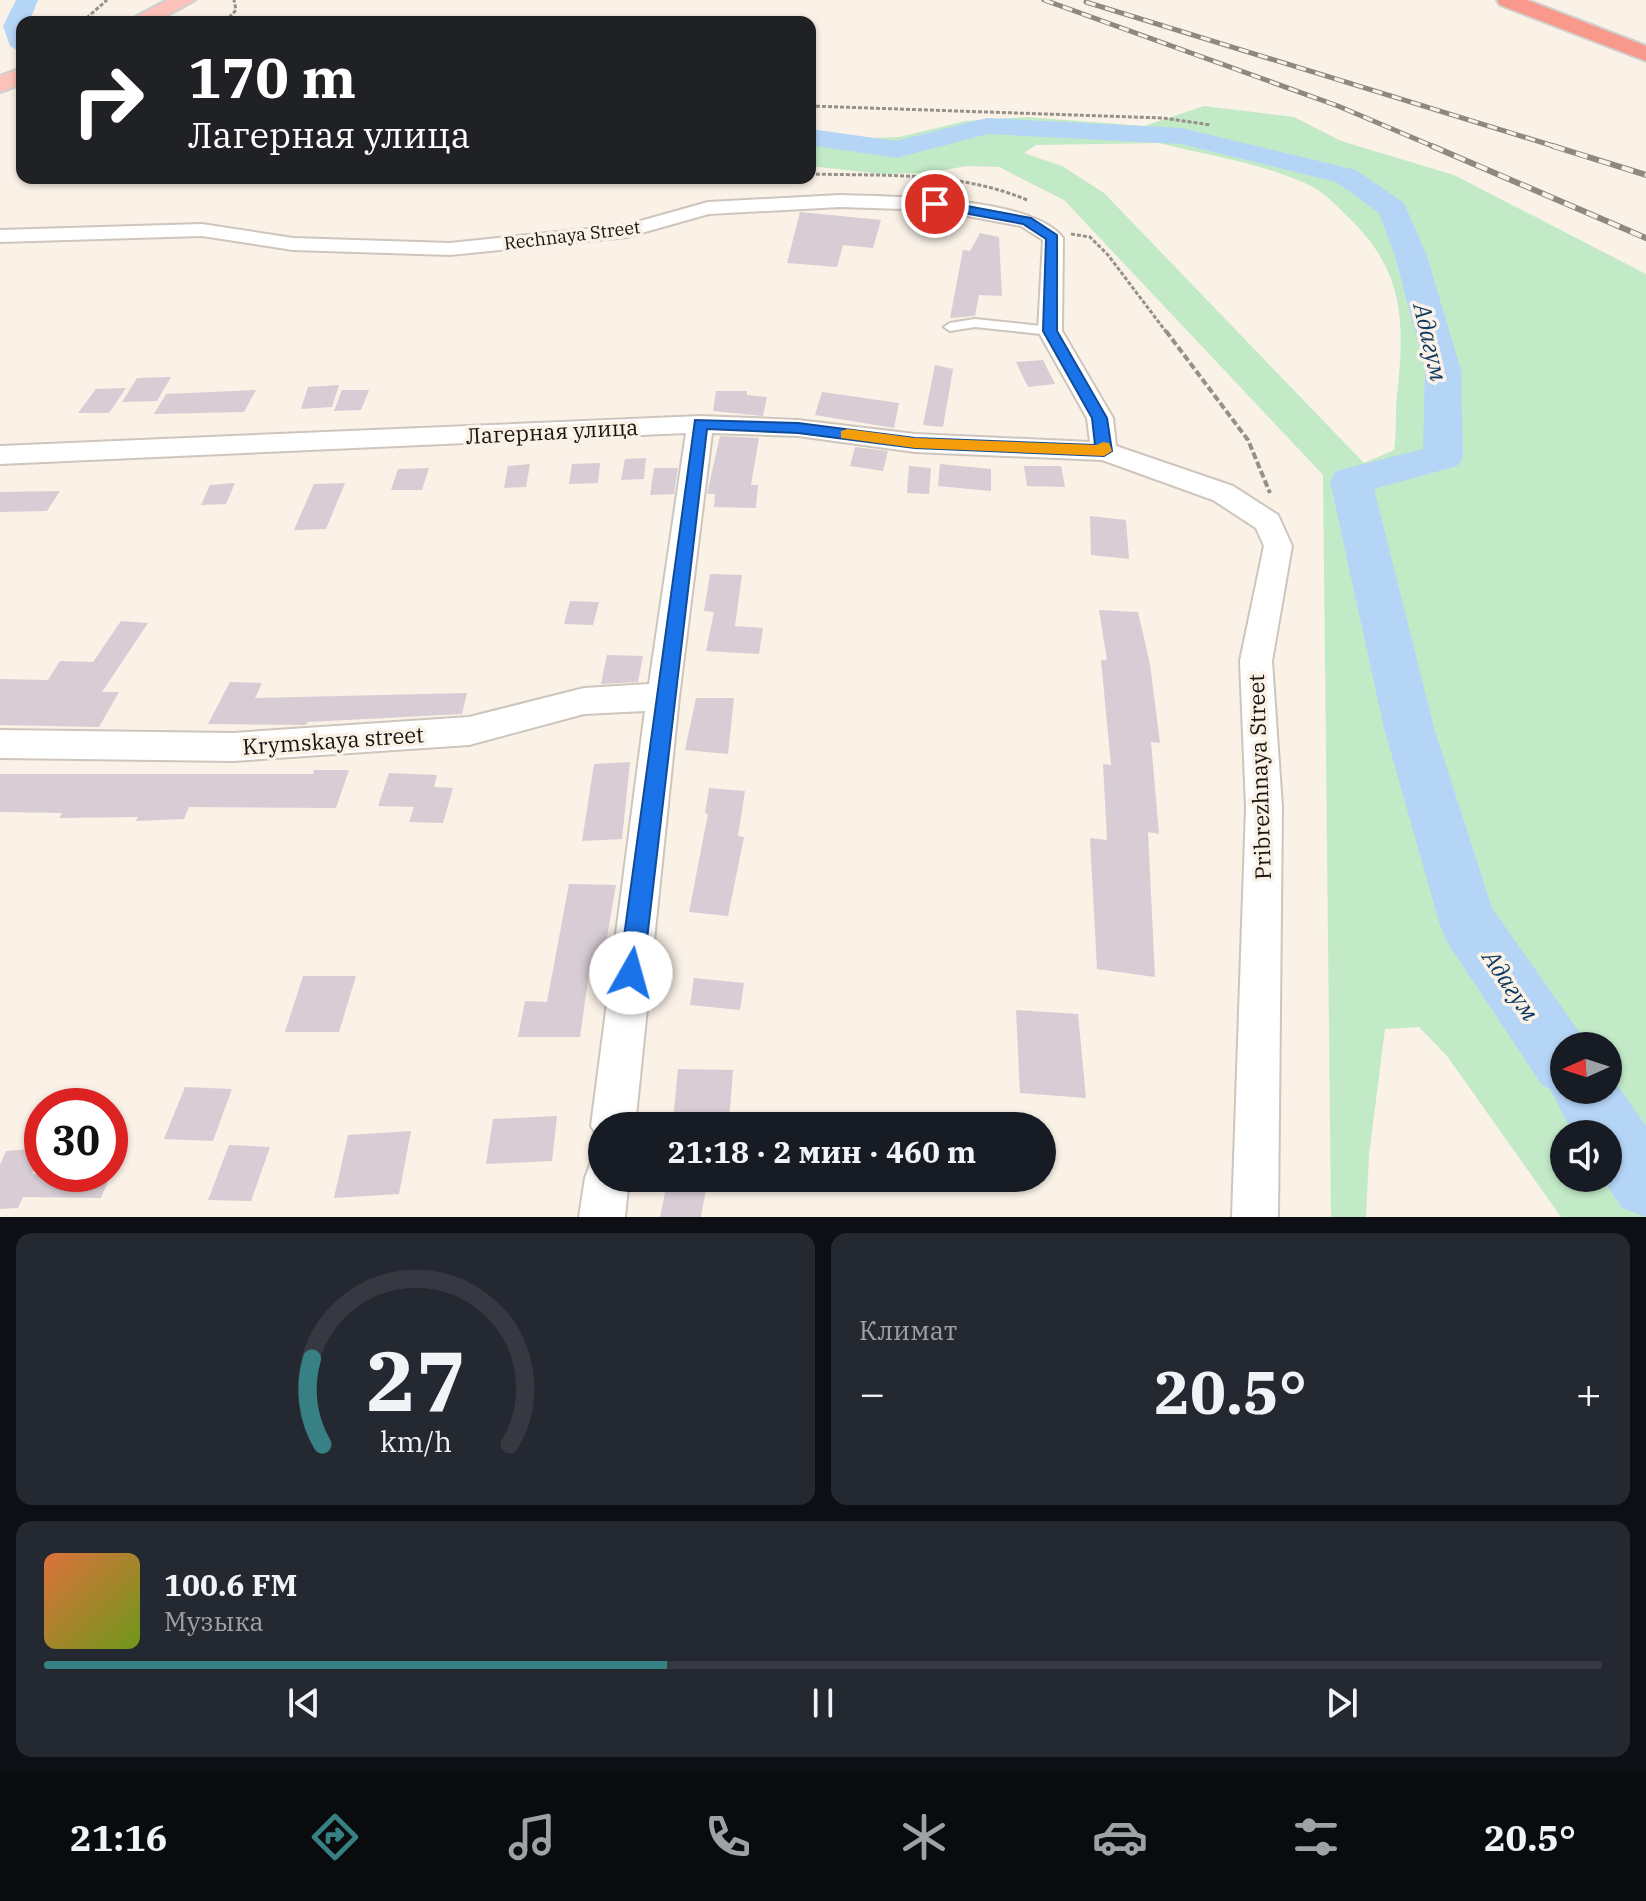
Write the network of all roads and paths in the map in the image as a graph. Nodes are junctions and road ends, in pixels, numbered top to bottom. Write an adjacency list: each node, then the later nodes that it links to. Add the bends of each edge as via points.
1 (106, 0): 4 (path)
2 (184, 0): 5 (main road)
3 (1508, 0): 6 (highway)
4 (89, 16)
5 (150, 16)
6 (1646, 54)
7 (816, 106): 8 (path, via 1163,118)
8 (1211, 125)
9 (1040, 230): 10 (street, Rechnaya Street, via 1027,221 935,204 840,201 708,208 627,231 450,249 293,244 202,230); 12 (street, via 1053,238); 16 (path, via 1090,237 1108,255 1248,440 1272,498)
10 (0, 236)
11 (950, 327): 12 (lane, via 975,323)
12 (1050, 331): 14 (street, via 1100,418)
13 (700, 424): 14 (street, Лагерная улица, via 798,428 915,443); 15 (street, Лагерная улица); 17 (street)
14 (1104, 451): 16 (street, via 1223,493)
15 (0, 455)
16 (1268, 522): 22 (street, Pribrezhnaya Street, via 1278,546 1256,661 1264,807)
17 (663, 697): 18 (street, Krymskaya street, via 584,701 469,731 233,747); 19 (street)
18 (0, 744)
19 (615, 1112)
20 (605, 1192): 21 (street)
21 (602, 1217)
22 (1255, 1217)

